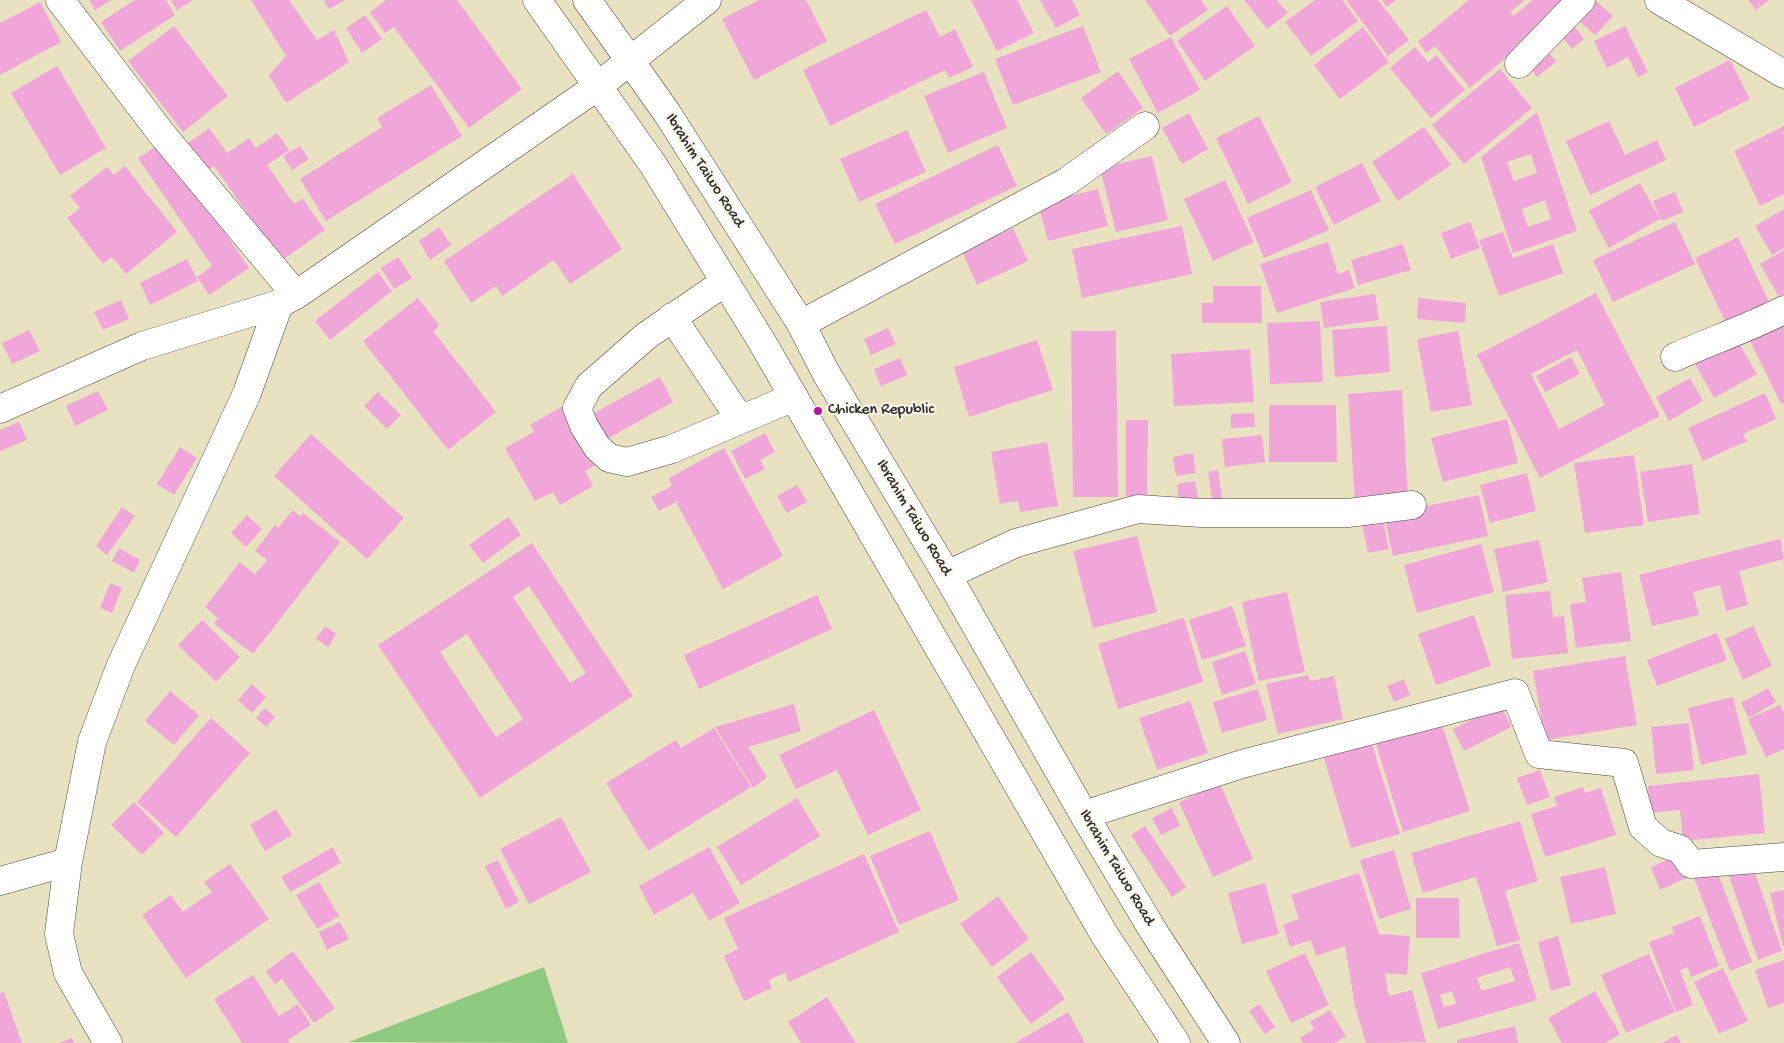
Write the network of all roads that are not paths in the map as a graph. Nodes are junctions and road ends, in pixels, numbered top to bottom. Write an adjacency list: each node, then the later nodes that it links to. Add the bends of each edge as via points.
1 (60, 0): 13 (street)
2 (537, 0): 10 (street)
3 (587, 0): 7 (street, Ibrahim Taiwo Road)
4 (707, 0): 7 (street)
5 (1581, 0): 8 (street)
6 (1659, 0): 9 (street)
7 (632, 60): 10 (street); 16 (street, Ibrahim Taiwo Road)
8 (1519, 64)
9 (1784, 74)
10 (598, 86): 12 (street, via 654,166); 13 (street)
11 (1145, 126): 16 (street, via 1058,187)
12 (725, 282): 15 (street); 18 (street)
13 (288, 300): 19 (street, via 142,346); 25 (street, via 118,673 92,742)
14 (1784, 310): 17 (street)
15 (672, 317): 20 (street); 20 (street, via 589,386 577,408 597,447 609,458 626,462 672,449)
16 (801, 324): 22 (street, Ibrahim Taiwo Road, via 826,373)
17 (1675, 358)
18 (794, 397): 20 (street); 28 (street, via 1104,934)
19 (0, 409)
20 (740, 419)
21 (1412, 505): 22 (street, via 1348,513 1200,513 1138,509 1016,543)
22 (947, 574): 23 (street, Ibrahim Taiwo Road)
23 (1084, 815): 24 (street, via 1242,764 1515,693 1539,754 1624,763 1643,828 1661,843 1680,849 1691,864); 29 (street, Ibrahim Taiwo Road)
24 (1784, 857)
25 (68, 862): 26 (street); 27 (street, via 59,934 68,973)
26 (0, 881)
27 (108, 1043)
28 (1176, 1043)
29 (1226, 1043)

